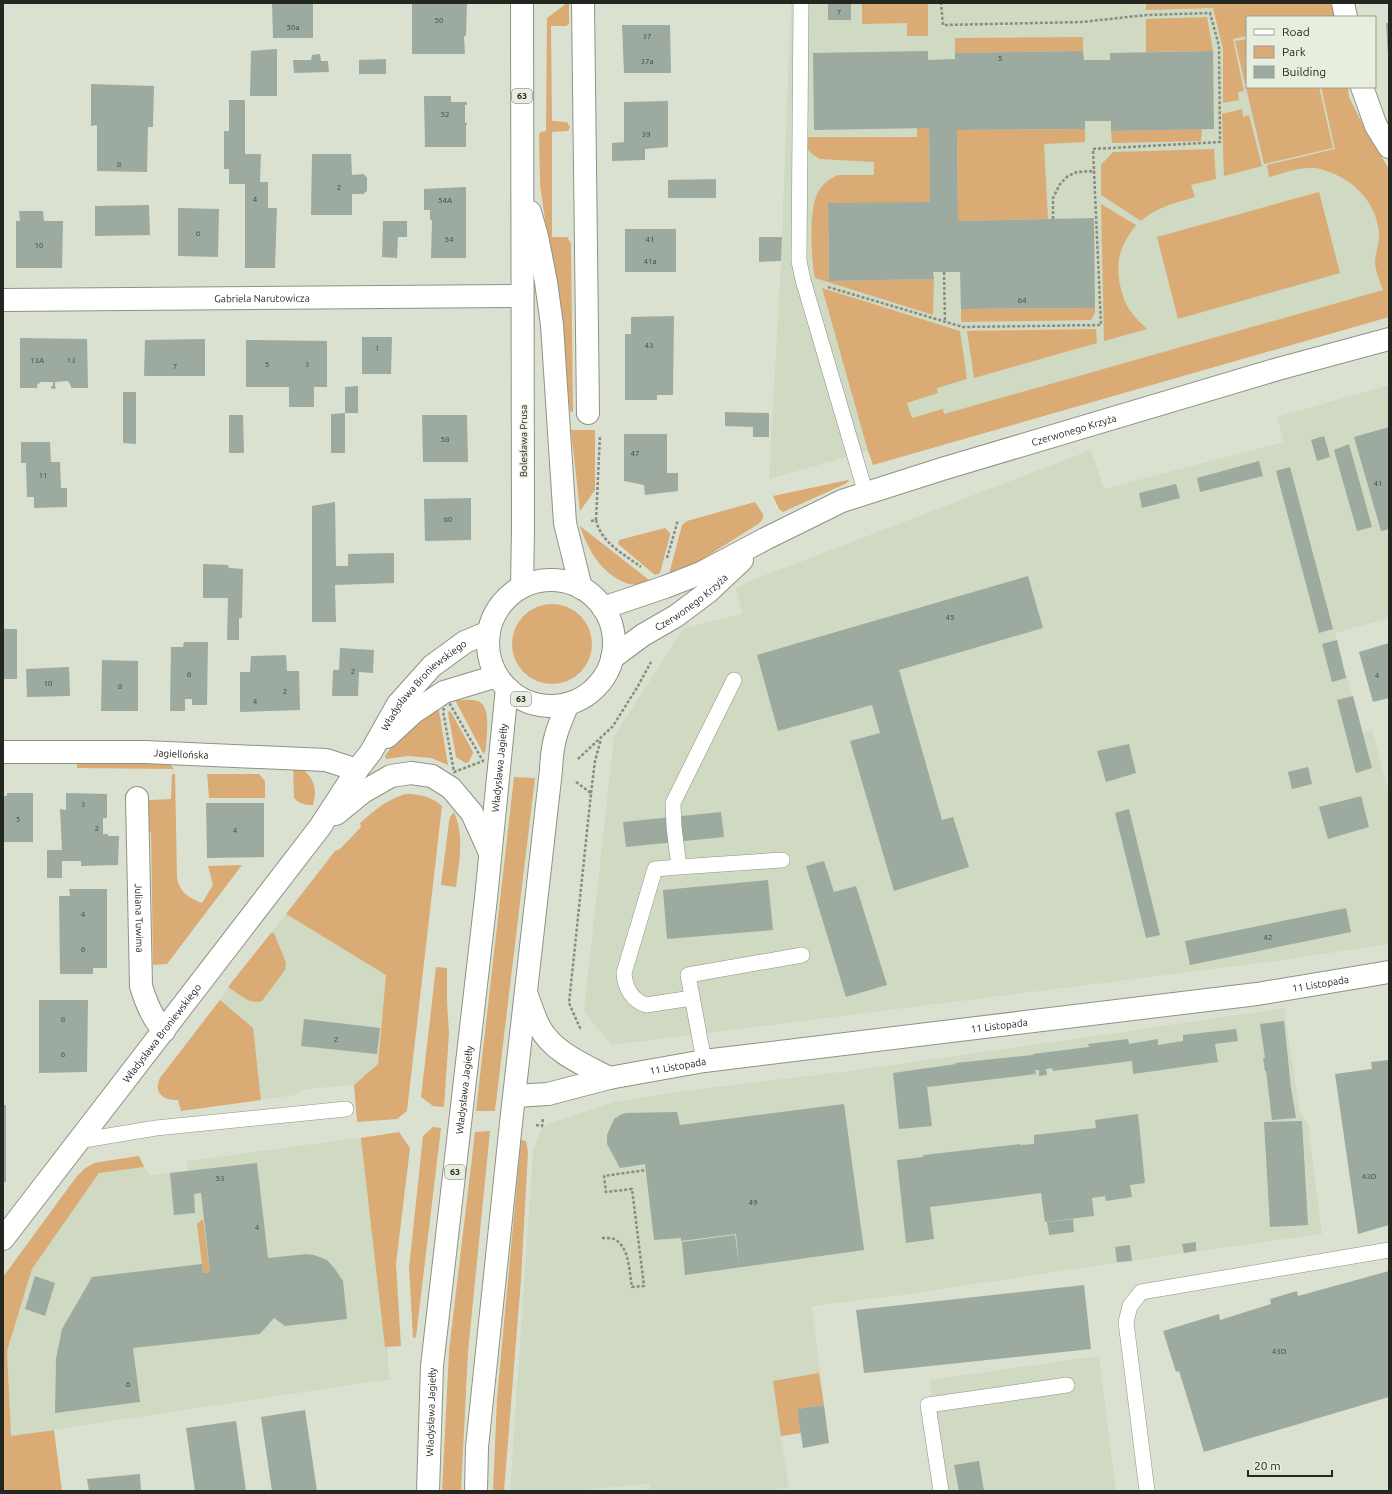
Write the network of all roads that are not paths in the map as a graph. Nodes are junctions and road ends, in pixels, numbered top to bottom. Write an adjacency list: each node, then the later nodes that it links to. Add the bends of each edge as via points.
1 (522, 3): 8 (street, Bolesława Prusa / 63)
2 (583, 3): 13 (street)
3 (801, 3): 14 (lane, via 799,260 802,280)
4 (1343, 3): 5 (street)
5 (1346, 16)
6 (1362, 88): 7 (street, via 1376,126)
7 (1389, 147)
8 (523, 188): 9 (street, Bolesława Prusa / 63); 11 (street, Bolesława Prusa / 63, via 537,236)
9 (522, 296): 10 (street, Gabriela Narutowicza); 11 (street); 16 (street, Bolesława Prusa / 63)
10 (3, 300)
11 (552, 325): 17 (street, Bolesława Prusa / 63, via 565,523)
12 (1389, 339): 14 (street, Czerwonego Krzyża, via 1278,369)
13 (588, 413)
14 (866, 494): 15 (street, Czerwonego Krzyża, via 842,501)
15 (765, 539): 18 (street, Czerwonego Krzyża, via 701,573 666,588); 20 (street, Czerwonego Krzyża, via 708,592)
16 (522, 587): 17 (street, 63, via 551,580 567,582); 19 (street, 63, via 500,606)
17 (581, 588): 18 (street, 63)
18 (604, 608): 20 (street, 63, via 611,624 614,641)
19 (489, 632): 22 (street, 63, via 491,662); 25 (street, Władysława Broniewskiego, via 465,642 432,666 398,704)
20 (612, 658): 23 (street, 63, via 606,674 596,688 583,698)
21 (734, 680): 31 (lane, via 673,803)
22 (502, 682): 23 (street, 63, via 520,698 535,704); 25 (street, Władysława Broniewskiego, via 444,692 414,712); 29 (street, Władysława Jagiełły / 63)
23 (568, 704): 34 (street, via 556,731 552,750)
24 (3, 752): 26 (street, Jagiellońska, via 145,752 326,760)
25 (371, 752): 26 (street, Władysława Broniewskiego)
26 (357, 770): 28 (street, Władysława Broniewskiego)
27 (137, 798): 36 (street, Juliana Tuwima, via 141,986 156,1022)
28 (320, 827): 29 (street, Władysława Broniewskiego, via 363,792 391,776 411,773 432,776 451,788 472,813); 36 (street, Władysława Broniewskiego)
29 (490, 853): 45 (street, Władysława Jagiełły / 63, via 432,1366)
30 (782, 860): 31 (lane)
31 (679, 867): 35 (lane, via 655,869 624,973 630,994 646,1005)
32 (802, 955): 35 (lane, via 688,975)
33 (1389, 972): 37 (street, 11 Listopada, via 1257,994)
34 (526, 993): 38 (street, via 541,1028 550,1041 568,1056); 39 (street)
35 (692, 998): 37 (lane)
36 (164, 1031): 41 (street, Władysława Broniewskiego)
37 (704, 1061): 38 (street, 11 Listopada)
38 (609, 1078): 39 (street, 11 Listopada, via 548,1094)
39 (515, 1096): 46 (street, via 477,1446)
40 (346, 1109): 41 (lane, via 156,1128)
41 (78, 1141): 42 (street, Władysława Broniewskiego)
42 (3, 1239)
43 (1389, 1250): 48 (lane, via 1141,1292 1130,1306 1126,1322)
44 (1067, 1385): 47 (lane, via 928,1405)
45 (428, 1491)
46 (476, 1491)
47 (941, 1491)
48 (1148, 1491)

